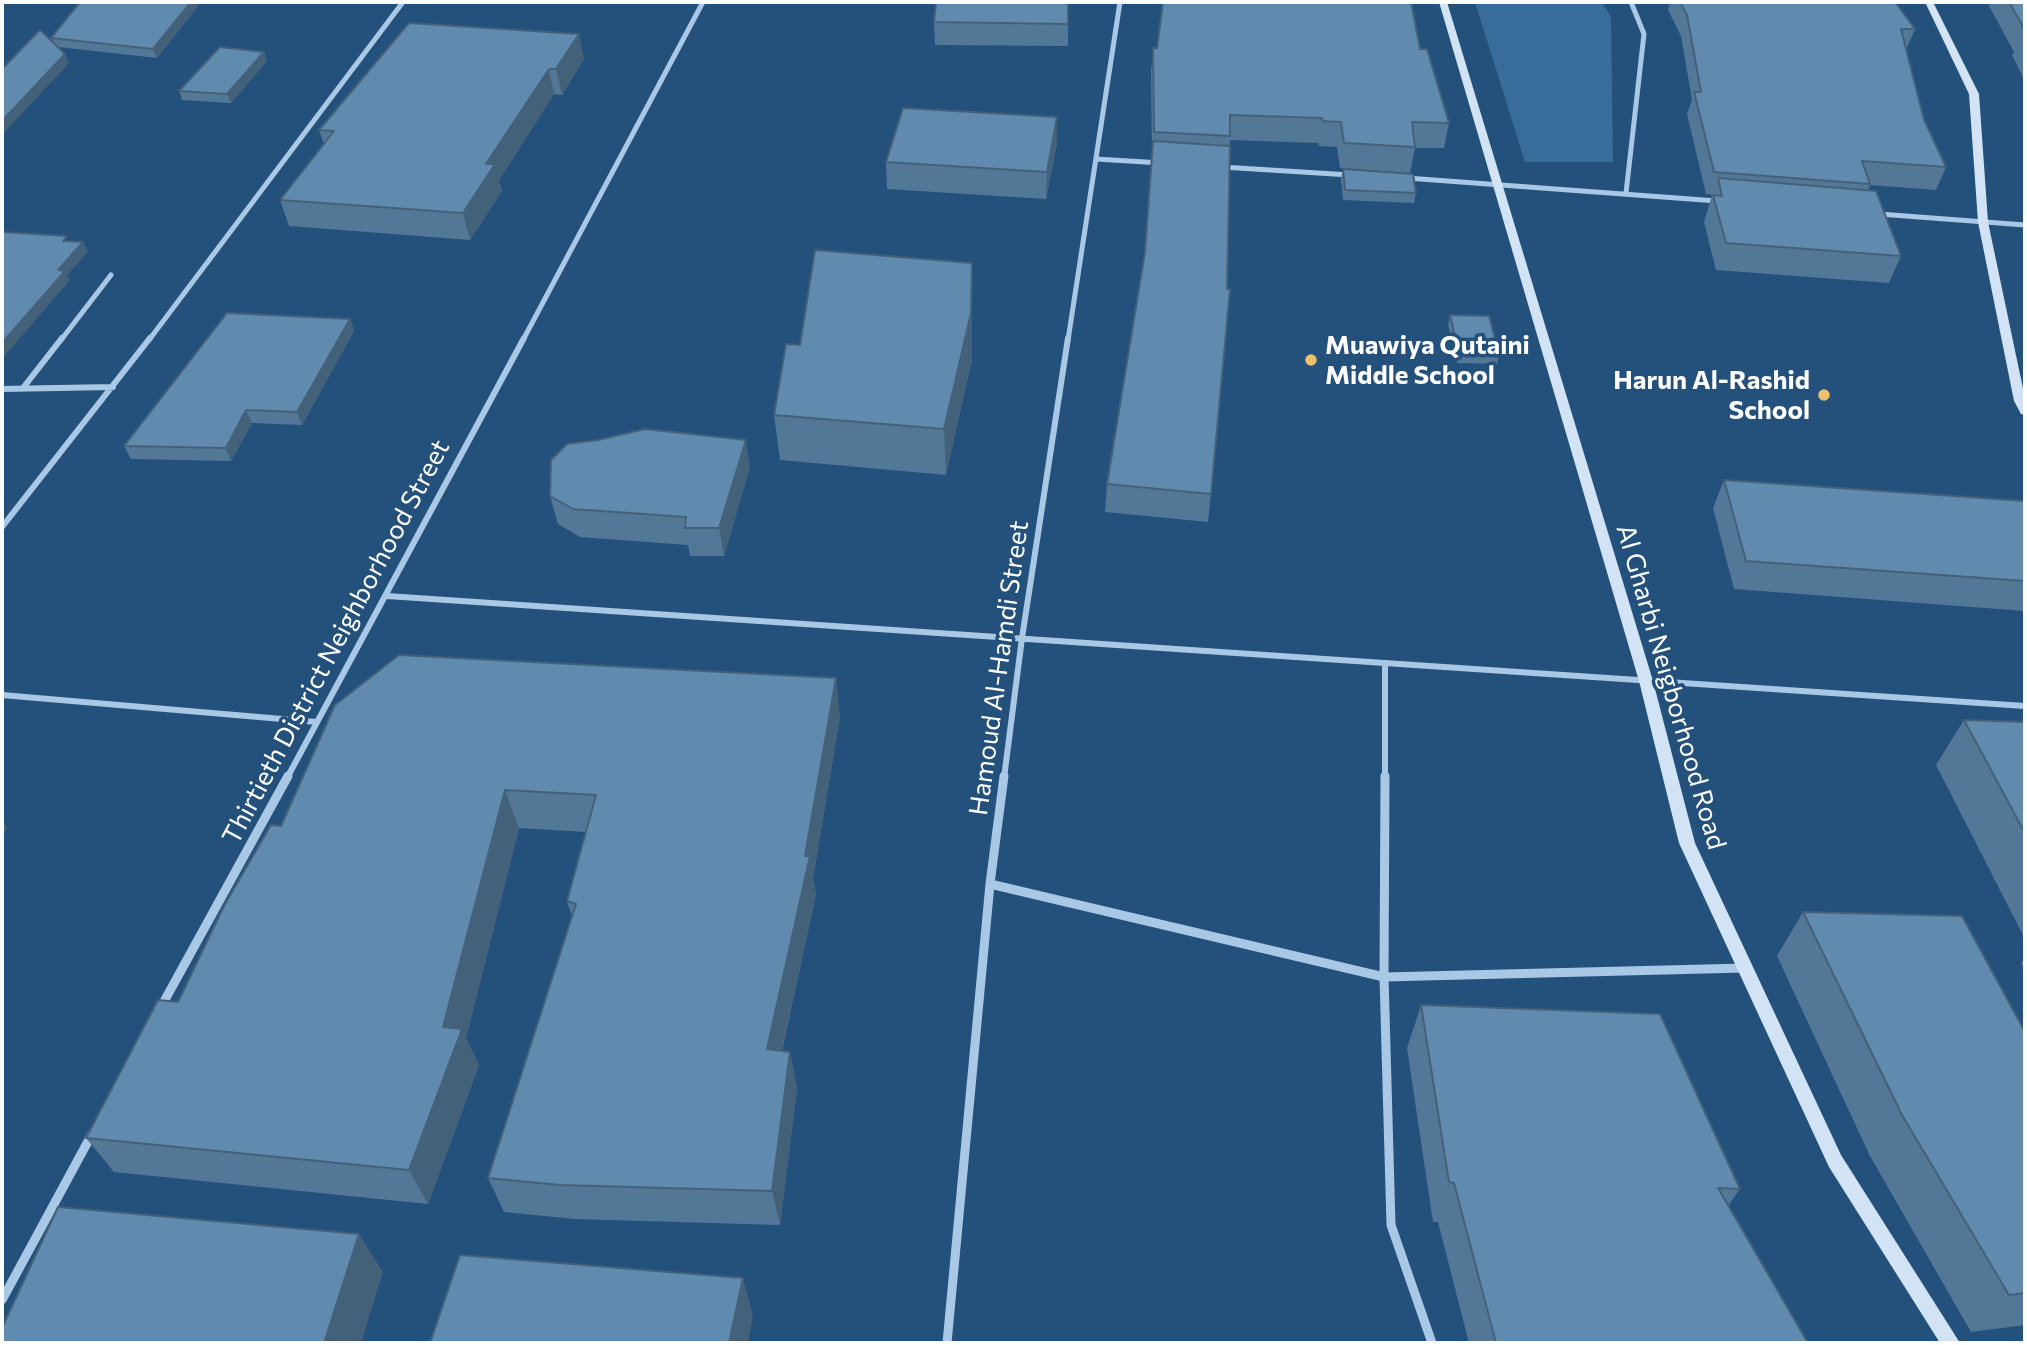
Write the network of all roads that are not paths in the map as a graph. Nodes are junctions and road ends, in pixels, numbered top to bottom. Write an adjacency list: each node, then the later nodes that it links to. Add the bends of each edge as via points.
1 (403, 2): 19 (street)
2 (703, 2): 24 (street, Thirtieth District Neighborhood Street)
3 (1120, 2): 7 (street, Hamoud Al-Hamdi Street)
4 (1443, 2): 12 (street, Al Gharbi Neigborhood Road)
5 (1631, 2): 13 (street, via 1644,34)
6 (1928, 2): 16 (street, via 1974,94)
7 (1096, 159): 8 (street); 25 (street, Hamoud Al-Hamdi Street)
8 (1165, 163)
9 (1220, 167): 10 (street)
10 (1359, 175)
11 (1400, 178): 12 (street)
12 (1497, 184): 13 (street); 27 (street, Al Gharbi Neigborhood Road)
13 (1626, 193): 14 (street)
14 (1722, 201)
15 (1873, 213): 16 (street)
16 (1983, 222): 17 (street); 22 (street)
17 (2025, 225)
18 (111, 275): 20 (street)
19 (113, 387): 20 (street); 23 (street)
20 (23, 388): 21 (street)
21 (2, 389)
22 (2025, 411)
23 (2, 527)
24 (387, 596): 25 (street); 30 (street, Thirtieth District Neighborhood Street)
25 (1022, 638): 26 (street); 31 (street, Hamoud Al-Hamdi Street)
26 (1385, 663): 27 (street); 33 (street)
27 (1646, 681): 29 (street); 32 (street, Al Gharbi Neigborhood Road, via 1687,843)
28 (2, 695): 30 (street)
29 (2025, 706)
30 (317, 722): 34 (street, Thirtieth District Neighborhood Street)
31 (990, 884): 33 (street); 37 (street, Hamoud Al-Hamdi Street)
32 (1745, 968): 33 (street); 39 (street, Al Gharbi Neigborhood Road, via 1835,1161)
33 (1384, 977): 38 (street, via 1391,1225)
34 (156, 1017)
35 (96, 1128): 36 (street)
36 (2, 1300)
37 (947, 1343)
38 (1432, 1343)
39 (1951, 1343)

